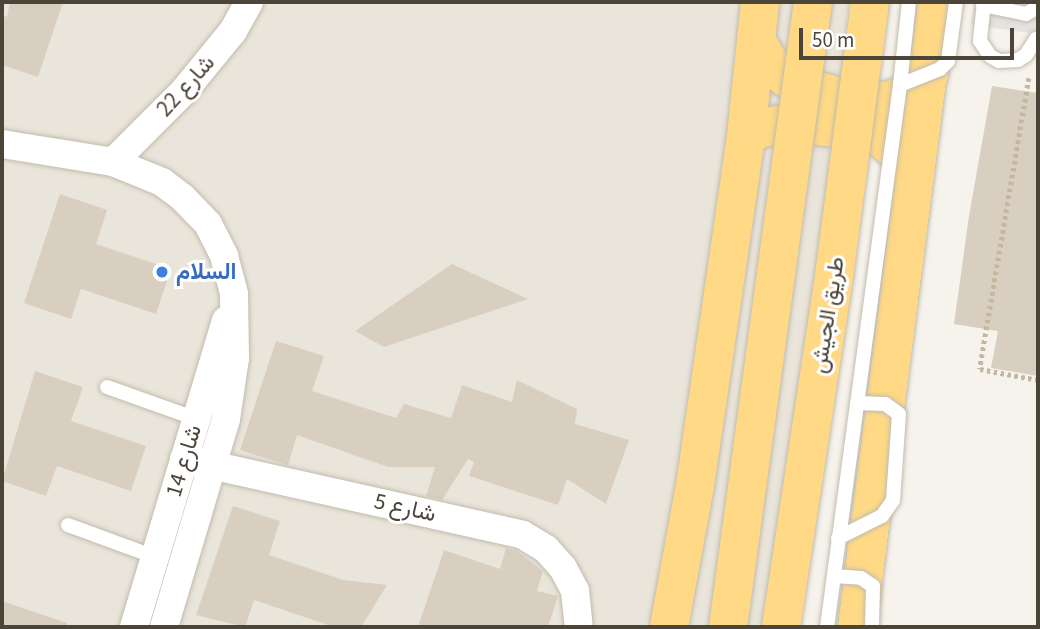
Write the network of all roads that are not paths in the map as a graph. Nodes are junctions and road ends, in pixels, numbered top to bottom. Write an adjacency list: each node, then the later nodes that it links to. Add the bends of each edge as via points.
1 (249, 2): 15 (street, شارع 22, via 233,31 184,91)
2 (760, 2): 11 (highway)
3 (813, 2): 30 (highway, bridge)
4 (870, 2): 31 (highway, طريق الجيش, bridge)
5 (909, 2): 12 (lane, bridge)
6 (937, 2): 12 (highway)
7 (956, 2): 12 (lane, bridge, via 948,61)
8 (983, 4): 9 (lane, via 1026,14); 10 (lane, via 980,41 990,56 999,61 1018,60)
9 (1038, 8)
10 (1035, 39)
11 (756, 40): 12 (highway, via 768,61 786,78 858,102 892,100 913,90); 13 (highway)
12 (915, 79): 16 (highway); 19 (lane, bridge)
13 (746, 136): 16 (highway, via 788,123 865,131 900,154); 29 (highway, via 695,486)
14 (2, 144): 15 (street, شارع 14)
15 (113, 162): 17 (street, شارع 14, via 162,182 208,224 225,256)
16 (913, 179): 33 (highway)
17 (234, 294): 20 (street, شارع 14); 21 (street, شارع 14, via 235,358 226,419)
18 (107, 387): 20 (lane)
19 (857, 403): 23 (lane, bridge); 23 (lane, bridge, via 885,404 899,414 893,500 882,516)
20 (197, 419): 21 (street, شارع 14)
21 (198, 462): 24 (street, شارع 14); 26 (street, شارع 5, via 523,535 546,549 563,568 575,591); 28 (street, شارع 14)
22 (68, 525): 24 (lane)
23 (838, 538): 25 (lane, bridge)
24 (155, 557): 27 (street, شارع 14)
25 (834, 576): 32 (lane, bridge); 34 (lane, bridge, via 861,578 873,586)
26 (579, 622)
27 (134, 627)
28 (164, 627)
29 (669, 627)
30 (728, 627)
31 (781, 627)
32 (827, 627)
33 (857, 627)
34 (872, 627)

